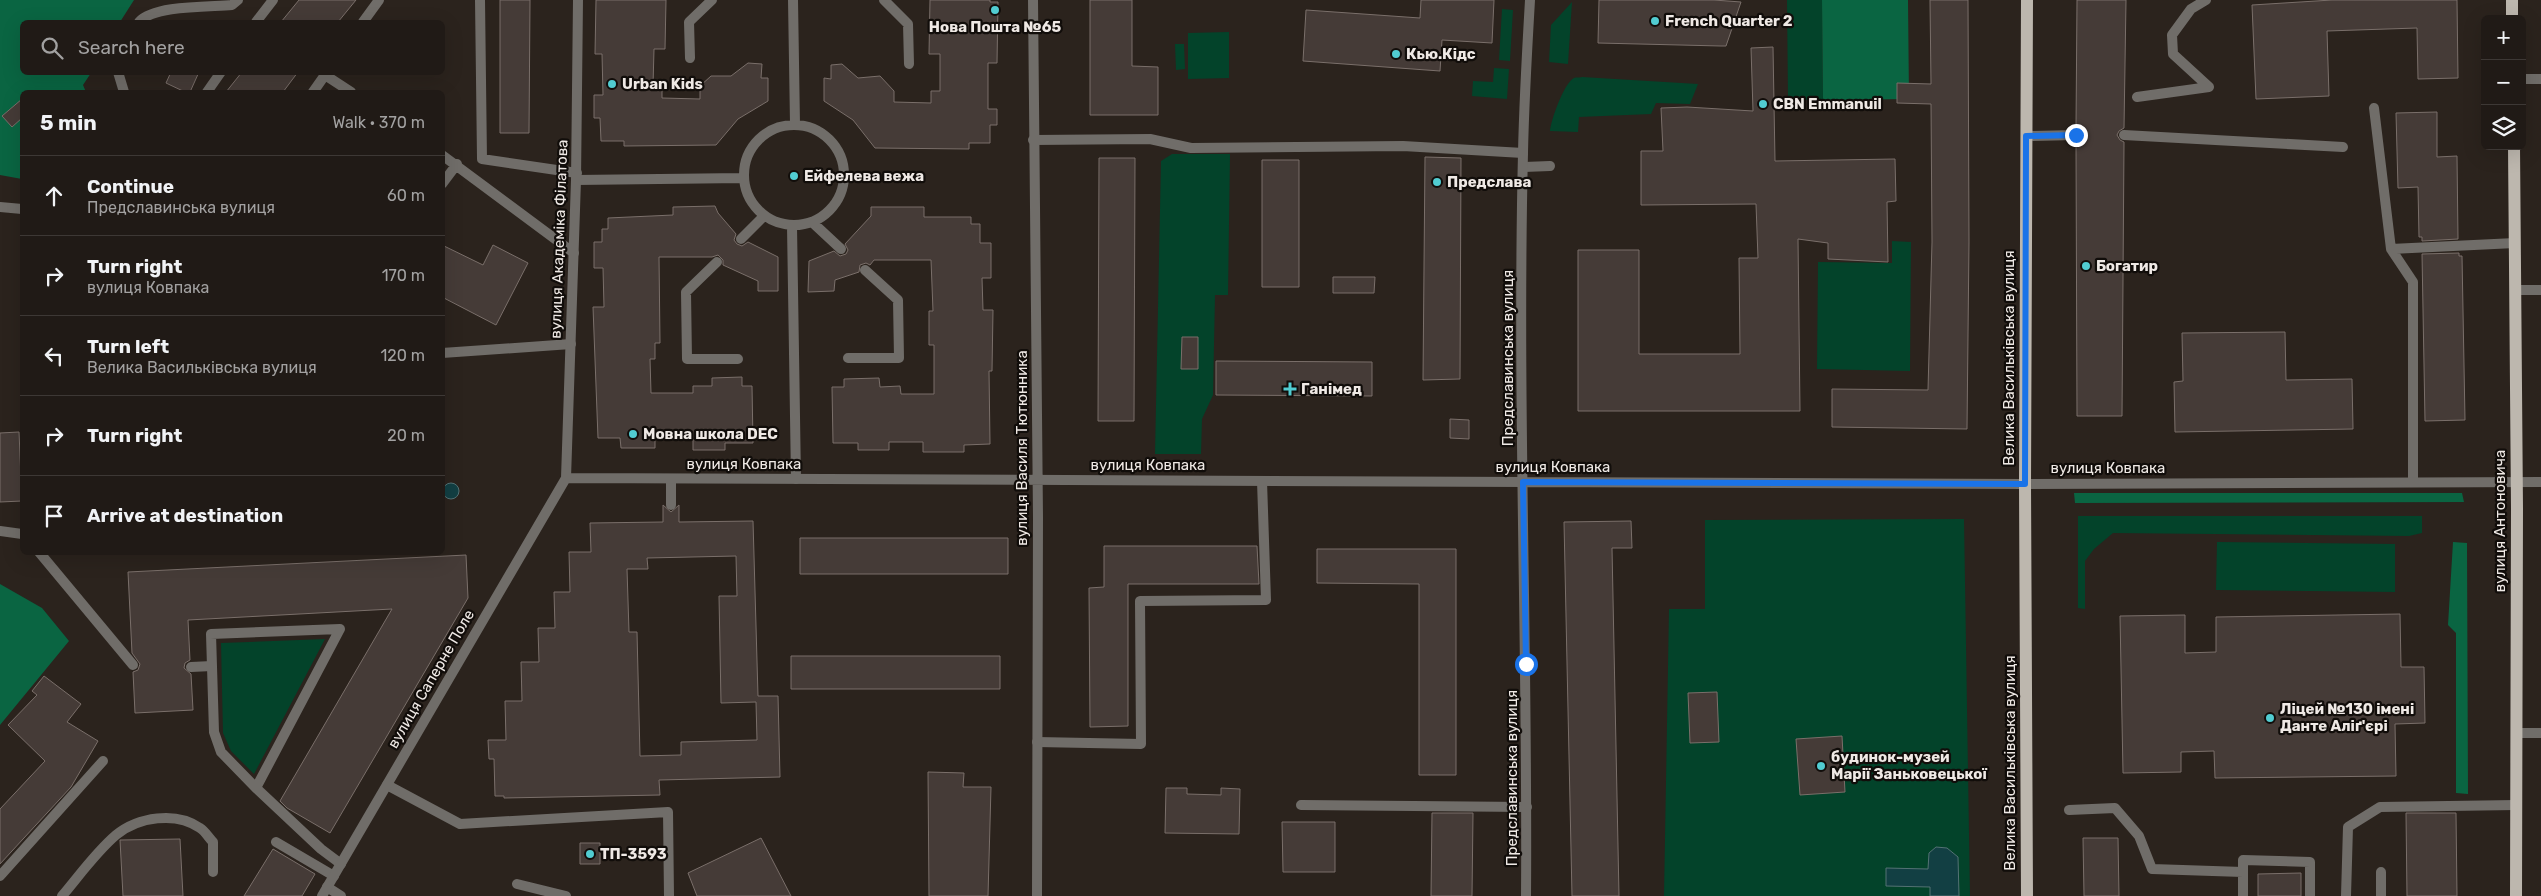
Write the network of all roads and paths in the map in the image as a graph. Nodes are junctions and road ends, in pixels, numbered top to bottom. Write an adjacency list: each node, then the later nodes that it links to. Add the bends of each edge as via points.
1 (238, 0): 15 (street, via 232,5 162,11)
2 (273, 0): 16 (street)
3 (379, 0): 17 (street)
4 (480, 0): 44 (street, via 482,159)
5 (578, 0): 44 (street, вулиця Академіка Філатова)
6 (712, 0): 18 (street, via 689,22)
7 (794, 0): 32 (street)
8 (884, 0): 19 (street, via 908,24)
9 (1033, 0): 36 (street, вулиця Василя Тютюнника)
10 (1530, 0): 39 (street, Предславинська вулиця)
11 (2027, 0): 35 (main road, Велика Васильківська вулиця)
12 (2206, 0): 30 (street, via 2191,9 2172,35 2173,54 2209,87)
13 (2512, 0): 14 (main road)
14 (2512, 15)
15 (141, 20)
16 (258, 20)
17 (364, 20)
18 (690, 58)
19 (908, 64)
20 (119, 75): 26 (street)
21 (219, 75): 27 (street)
22 (325, 75): 28 (street)
23 (327, 75): 29 (street)
24 (2526, 79): 25 (street)
25 (2541, 79)
26 (123, 90)
27 (208, 90)
28 (314, 90)
29 (348, 90)
30 (2137, 97)
31 (2374, 108): 55 (street)
32 (795, 124): 45 (street, via 768,131 757,140 744,164); 50 (street, via 808,126 830,140 843,163 842,189 837,201 829,211)
33 (2076, 135): 35 (street)
34 (2124, 135): 37 (street)
35 (2026, 136): 74 (main road, Велика Васильківська вулиця)
36 (1033, 140): 39 (street, via 1150,139 1191,148 1395,146); 68 (street, вулиця Василя Тютюнника)
37 (2343, 147)
38 (2514, 150): 53 (main road, вулиця Антоновича)
39 (1523, 153): 43 (street, Предславинська вулиця)
40 (445, 157): 41 (street)
41 (456, 164): 46 (street); 56 (street)
42 (1550, 166): 43 (street)
43 (1523, 167): 70 (street, Предславинська вулиця)
44 (577, 176): 45 (street); 56 (street, вулиця Академіка Філатова)
45 (743, 178): 49 (street, via 751,201)
46 (445, 180)
47 (0, 206): 48 (street)
48 (20, 209)
49 (764, 216): 51 (street); 52 (street)
50 (812, 222): 51 (street); 54 (street)
51 (792, 226): 67 (street)
52 (741, 239)
53 (2515, 243): 55 (street); 59 (main road, вулиця Антоновича)
54 (841, 248)
55 (2392, 249): 71 (street, via 2413,282)
56 (574, 252): 61 (street, вулиця Академіка Філатова)
57 (717, 262): 63 (street, via 686,292 688,359)
58 (865, 270): 64 (street, via 898,300 899,358)
59 (2516, 290): 60 (street); 72 (main road, вулиця Антоновича)
60 (2541, 290)
61 (571, 344): 62 (street); 65 (street, вулиця Академіка Філатова)
62 (445, 353)
63 (738, 358)
64 (848, 358)
65 (566, 478): 66 (street, вулиця Ковпака); 86 (street, вулиця Саперне Поле)
66 (671, 479): 67 (street, вулиця Ковпака); 75 (street)
67 (796, 479): 68 (street, вулиця Ковпака)
68 (1038, 480): 69 (street, вулиця Ковпака); 84 (street, вулиця Василя Тютюнника)
69 (1262, 481): 70 (street, вулиця Ковпака); 84 (street, via 1266,600 1140,601 1141,744)
70 (1523, 482): 74 (street, вулиця Ковпака); 90 (street, Предславинська вулиця)
71 (2413, 482): 72 (street, вулиця Ковпака); 74 (street, вулиця Ковпака)
72 (2516, 482): 73 (street, вулиця Ковпака); 82 (main road, вулиця Антоновича)
73 (2541, 482)
74 (2025, 484): 107 (main road, Велика Васильківська вулиця)
75 (671, 505)
76 (0, 531): 77 (street)
77 (20, 534)
78 (41, 555): 79 (street)
79 (133, 665)
80 (212, 666): 81 (street); 87 (street, via 214,732 221,752); 87 (street, via 211,634 340,629)
81 (191, 667)
82 (2516, 733): 83 (street); 89 (main road, вулиця Антоновича)
83 (2541, 733)
84 (1037, 742): 105 (street, вулиця Василя Тютюнника)
85 (103, 761): 97 (street)
86 (386, 785): 93 (street, вулиця Саперне Поле); 104 (street, via 460,824 668,812)
87 (256, 788): 93 (street, via 321,850)
88 (1301, 805): 90 (street)
89 (2516, 805): 110 (street, via 2427,801 2380,807 2348,827); 112 (main road, вулиця Антоновича)
90 (1527, 807): 106 (street, Предславинська вулиця)
91 (2069, 810): 95 (street, via 2115,808 2140,836 2152,869)
92 (276, 842): 98 (street)
93 (341, 864): 98 (street, вулиця Саперне Поле)
94 (213, 872): 101 (street, via 213,842 200,828 177,819 153,818 116,835)
95 (2243, 872): 108 (street); 109 (street, via 2243,860 2310,862)
96 (2381, 872): 111 (street)
97 (0, 876)
98 (334, 876): 100 (street, вулиця Саперне Поле)
99 (518, 884): 103 (street)
100 (325, 892): 102 (street)
101 (62, 896)
102 (341, 896)
103 (566, 896)
104 (670, 896)
105 (1037, 896)
106 (1526, 896)
107 (2027, 896)
108 (2243, 896)
109 (2310, 896)
110 (2346, 896)
111 (2380, 896)
112 (2516, 896)

